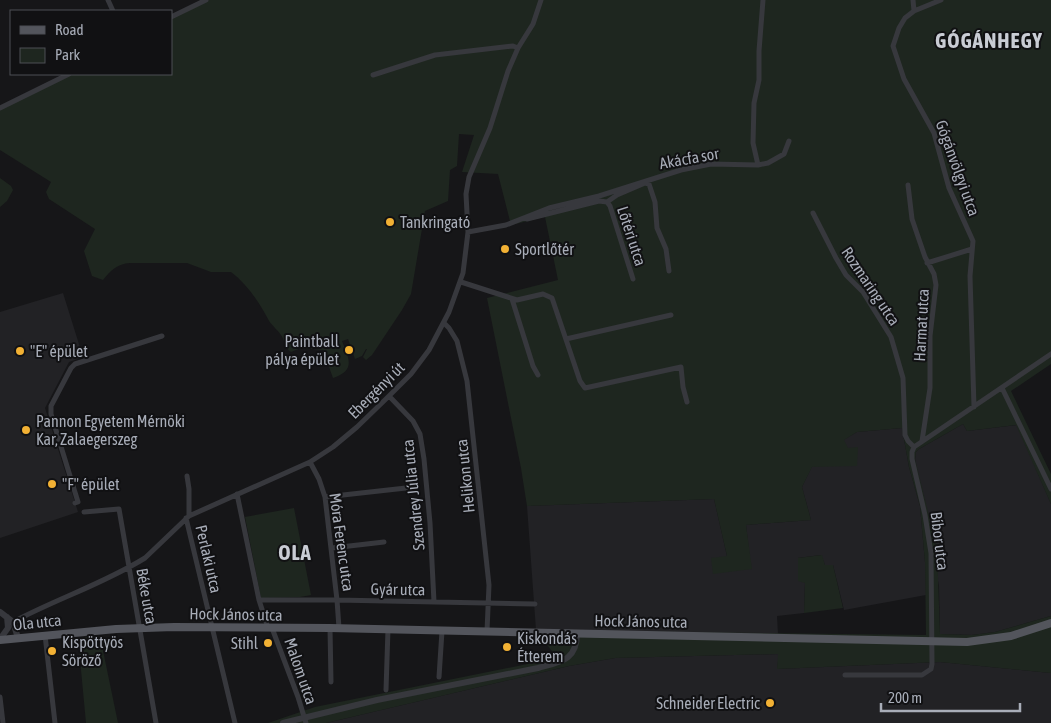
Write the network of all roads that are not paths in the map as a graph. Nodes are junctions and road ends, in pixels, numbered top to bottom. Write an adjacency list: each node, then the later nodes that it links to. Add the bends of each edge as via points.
1 (206, 0): 7 (street)
2 (541, 0): 8 (street, Ebergényi út, via 534,24)
3 (763, 0): 13 (street, via 759,80 754,103 753,143)
4 (913, 0): 6 (street)
5 (941, 0): 6 (street, Gógánvölgyi utca)
6 (914, 11): 19 (street, Gógánvölgyi utca, via 899,28 894,53 904,79 934,133 949,188 973,241)
7 (172, 17)
8 (518, 48): 10 (street, via 435,55); 18 (street, Ebergényi út, via 467,185)
9 (67, 75): 11 (street)
10 (373, 75)
11 (0, 108)
12 (789, 141): 13 (street, Akácfa sor, via 784,154 768,163)
13 (758, 164): 17 (street, Akácfa sor, via 711,164 681,170)
14 (908, 185): 20 (street, Harmat utca, via 912,218)
15 (607, 202): 17 (street); 21 (street, via 649,184); 22 (street, Lőtéri utca)
16 (813, 213): 36 (street, Rozmaring utca, via 846,275 863,292 891,337 904,378 905,435)
17 (524, 218): 18 (street, Akácfa sor)
18 (468, 232): 23 (street, Ebergényi út)
19 (972, 249): 20 (street); 34 (street, Gógánvölgyi utca)
20 (927, 263): 35 (street, Harmat utca, via 934,274 936,290 930,336 930,388)
21 (669, 272)
22 (634, 279)
23 (461, 282): 24 (street); 26 (street, Ebergényi út)
24 (512, 299): 28 (street, via 543,294 550,296); 30 (street)
25 (670, 315): 28 (street)
26 (444, 323): 32 (street, Ebergényi út, via 420,363); 52 (street, Helikon utca, via 457,341 467,381)
27 (162, 336): 43 (street, via 75,364 51,406 78,502)
28 (566, 339): 33 (street, via 585,388 681,366)
29 (1051, 354): 31 (street)
30 (538, 375)
31 (1002, 388): 34 (street); 40 (street)
32 (389, 396): 37 (street, Ebergényi út, via 344,438); 51 (street, Szendrey Júlia utca, via 413,421 420,434 430,523)
33 (687, 402)
34 (974, 407): 35 (street)
35 (922, 441): 36 (street)
36 (914, 446): 71 (street, Bíbor utca, via 912,459 931,552)
37 (310, 462): 41 (street, Ebergényi út); 42 (street, Móra Ferenc utca)
38 (187, 476): 45 (street, Perlaki utca)
39 (406, 488): 42 (street)
40 (1051, 489)
41 (236, 494): 45 (street, Ebergényi út); 49 (street, Malom utca)
42 (325, 497): 47 (street, Móra Ferenc utca)
43 (75, 503)
44 (84, 512): 48 (street, Béke utca, via 119,509)
45 (188, 517): 48 (street, Ebergényi út, via 145,558); 59 (street, Perlaki utca)
46 (384, 542): 47 (street)
47 (332, 548): 50 (street, Móra Ferenc utca)
48 (129, 567): 56 (street, Ebergényi út); 58 (street, Béke utca)
49 (259, 600): 50 (street, Gyár utca); 60 (street, Malom utca)
50 (337, 600): 51 (street, Gyár utca); 62 (street, Móra Ferenc utca)
51 (434, 602): 52 (street, Gyár utca)
52 (489, 604): 53 (street, Gyár utca); 65 (street, Helikon utca)
53 (536, 604)
54 (0, 612): 55 (street)
55 (7, 617): 56 (street); 70 (street, via 8,628)
56 (13, 622): 69 (street)
57 (1051, 623): 71 (main road, Hock János utca, via 994,639)
58 (140, 627): 59 (main road, Hock János utca); 66 (main road, Hock János utca); 80 (street, Béke utca)
59 (213, 628): 60 (main road, Hock János utca); 81 (street, Perlaki utca)
60 (270, 628): 61 (main road, Hock János utca); 77 (street, Malom utca)
61 (330, 628): 62 (main road, Hock János utca); 74 (street)
62 (339, 628): 63 (main road, Hock János utca)
63 (388, 630): 64 (main road, Hock János utca); 75 (street)
64 (442, 631): 65 (main road, Hock János utca); 73 (street)
65 (487, 631): 67 (main road, Hock János utca)
66 (78, 632): 68 (main road, Ola utca)
67 (577, 633): 71 (main road, Hock János utca); 77 (street, via 574,648 564,661 377,700)
68 (45, 635): 69 (main road, Ola utca); 79 (street)
69 (18, 638): 70 (main road, Ola utca)
70 (0, 640)
71 (933, 641): 72 (street, Bíbor utca, via 931,669 922,675)
72 (845, 675)
73 (439, 677)
74 (331, 682)
75 (386, 690)
76 (0, 697): 78 (street)
77 (305, 720): 82 (street)
78 (3, 723)
79 (55, 723)
80 (156, 723)
81 (235, 723)
82 (283, 723)

